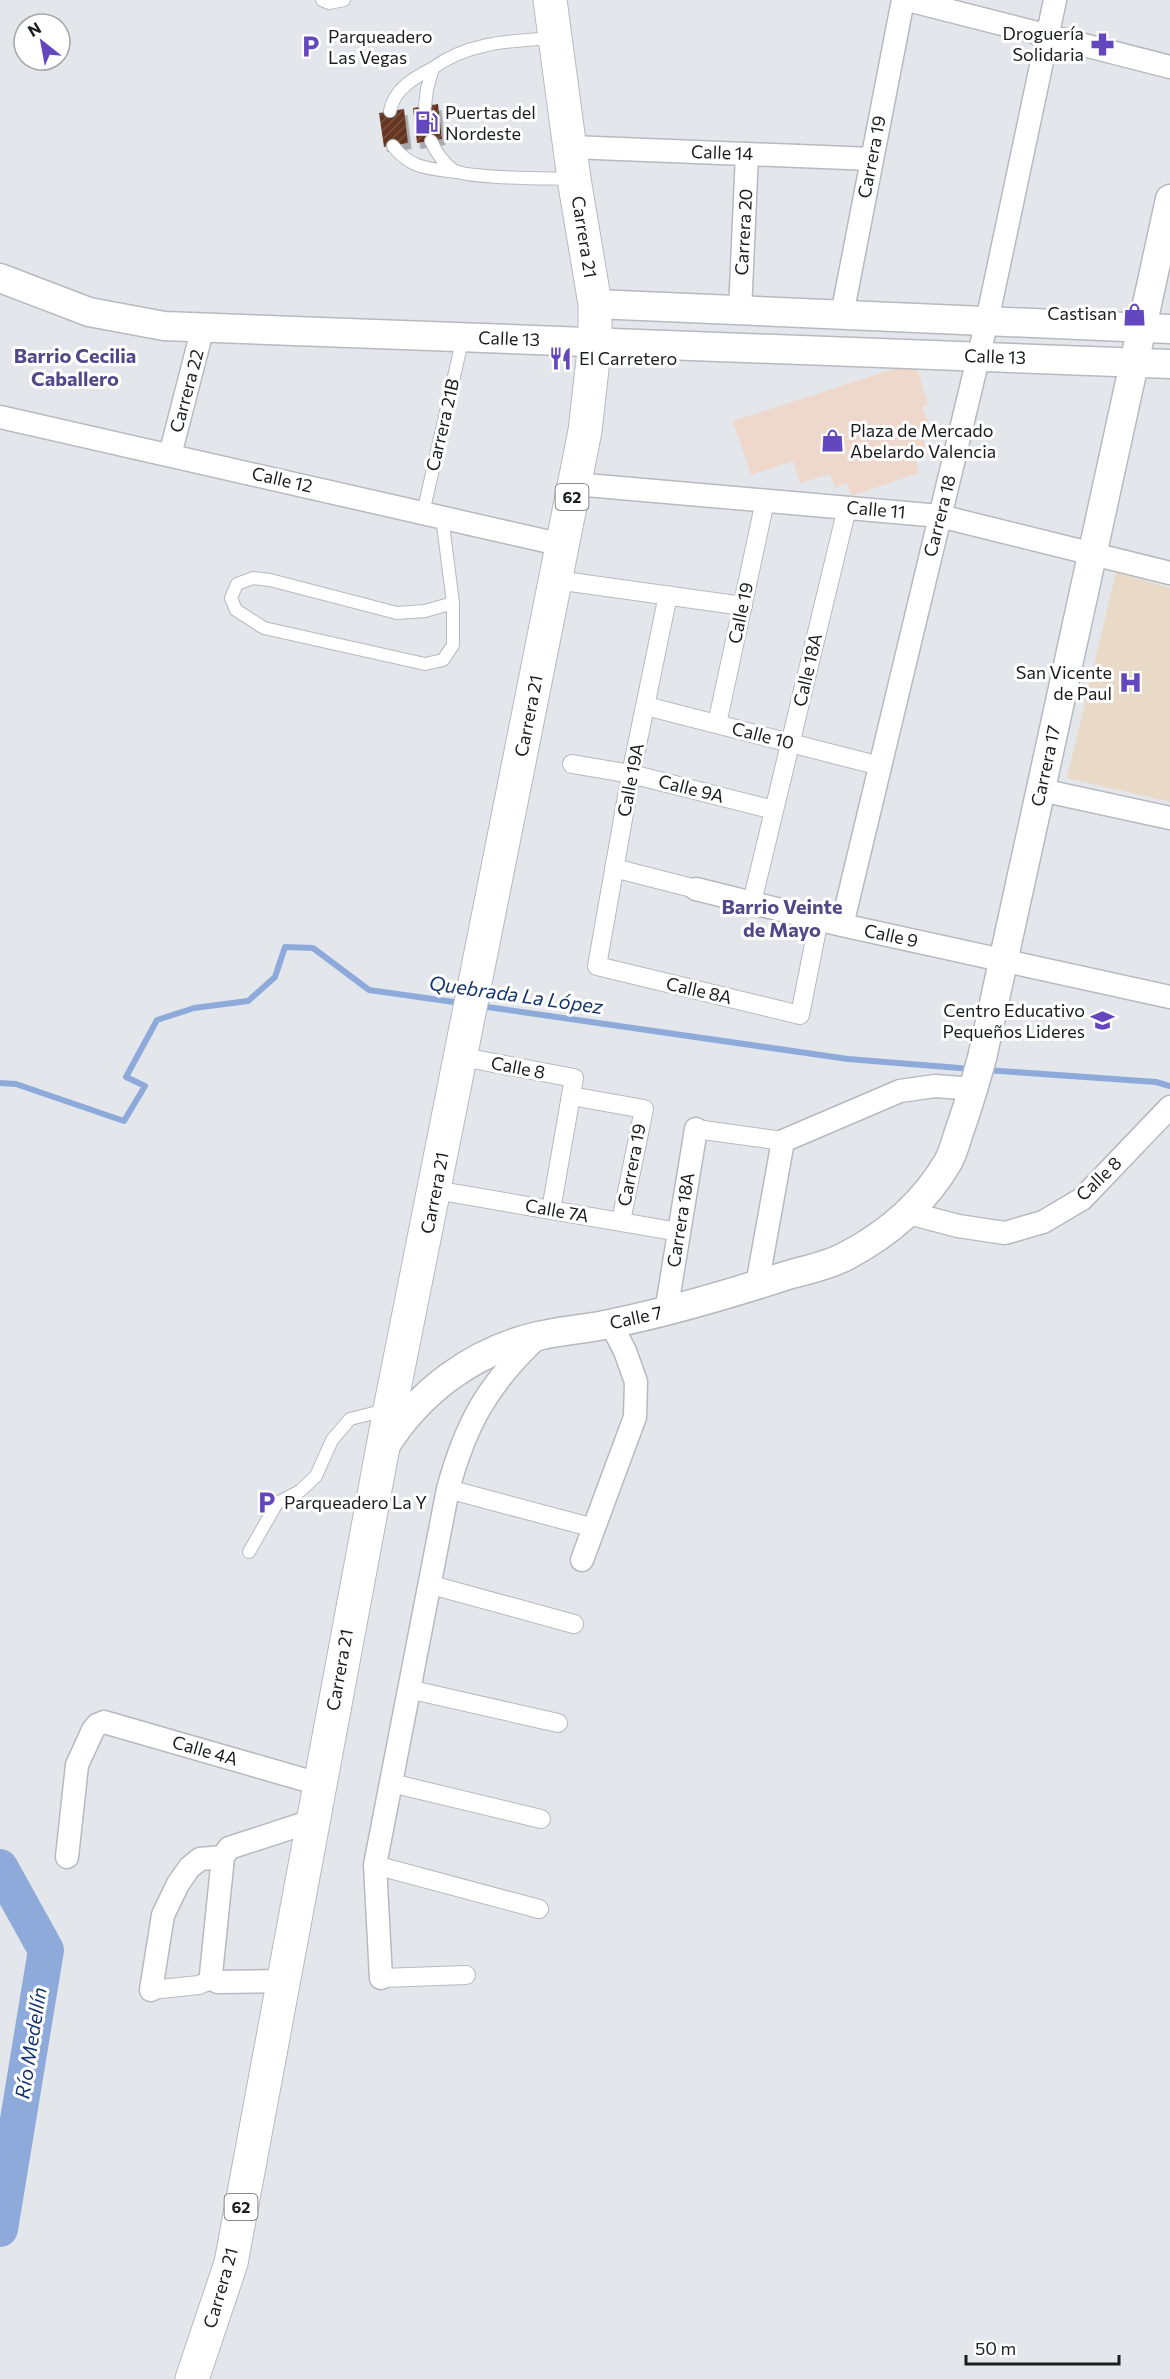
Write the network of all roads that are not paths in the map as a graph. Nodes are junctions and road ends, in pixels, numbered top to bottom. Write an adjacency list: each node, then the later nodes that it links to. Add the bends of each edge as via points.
1 (322, 0): 2 (lane)
2 (344, 0)
3 (550, 0): 8 (main road, Carrera 21 / 62)
4 (903, 0): 17 (street, Carrera 19)
5 (908, 0): 7 (street)
6 (1055, 0): 7 (street, Carrera 18)
7 (1047, 36): 9 (street); 25 (street, Carrera 18)
8 (555, 38): 10 (lane, via 491,43 456,54); 15 (main road, Carrera 21 / 62)
9 (1170, 67)
10 (433, 68): 11 (lane); 12 (lane, via 407,84)
11 (424, 106)
12 (390, 111)
13 (430, 141): 18 (lane, via 439,158)
14 (393, 146): 18 (lane, via 420,167)
15 (571, 147): 16 (street, Calle 14); 19 (main road, Carrera 21 / 62)
16 (747, 154): 17 (street, Calle 14); 23 (street, Carrera 20)
17 (872, 159): 24 (street, Carrera 19)
18 (455, 172): 19 (lane)
19 (574, 179): 22 (main road, Carrera 21 / 62)
20 (1170, 200): 27 (street, Carrera 17)
21 (0, 278): 26 (street, Calle 13, via 89,312 164,326)
22 (595, 304): 23 (street, Calle 13); 30 (main road, Carrera 21 / 62)
23 (741, 311): 24 (street, Calle 13)
24 (842, 315): 25 (street, Calle 13)
25 (987, 321): 27 (street, Calle 13); 31 (street, Carrera 18)
26 (203, 327): 29 (street, Calle 13); 35 (street, Carrera 22)
27 (1141, 328): 28 (street, Calle 13); 32 (street, Carrera 17)
28 (1170, 329)
29 (463, 337): 30 (street, Calle 13); 39 (lane, Carrera 21B)
30 (595, 342): 31 (street, Calle 13); 36 (main road, Carrera 21 / 62)
31 (979, 356): 32 (street, Calle 13); 40 (street, Carrera 18)
32 (1134, 363): 33 (street, Calle 13); 42 (street, Carrera 17)
33 (1170, 364)
34 (0, 417): 35 (street, Calle 12)
35 (170, 455): 39 (street, Calle 12)
36 (575, 484): 37 (street, Calle 11); 41 (main road, Carrera 21 / 62)
37 (765, 501): 38 (street, Calle 11); 47 (street, Calle 19)
38 (847, 508): 40 (street, Calle 11); 50 (street, Calle 18A)
39 (432, 515): 41 (street, Calle 12); 46 (lane)
40 (940, 516): 42 (street, Calle 11); 52 (street, Carrera 18)
41 (563, 545): 44 (main road, Carrera 21 / 62)
42 (1092, 552): 43 (street, Calle 11); 54 (street, Carrera 17)
43 (1170, 573)
44 (556, 580): 45 (street); 65 (main road, Carrera 21 / 62)
45 (669, 595): 47 (street); 48 (street, Calle 19A)
46 (453, 603): 46 (lane, via 453,645 443,660 425,664 264,628 236,610 231,598 237,584 253,578 397,613)
47 (743, 606): 49 (street, Calle 19)
48 (646, 706): 49 (street, Calle 10); 53 (street, Calle 19A)
49 (717, 724): 50 (street, Calle 10)
50 (791, 743): 52 (street, Calle 10); 55 (street, Calle 18A)
51 (572, 764): 53 (street, Calle 9A)
52 (880, 766): 61 (street, Carrera 18)
53 (631, 774): 55 (street, Calle 9A); 57 (street, Calle 19A)
54 (1041, 790): 56 (street); 62 (street, Carrera 17)
55 (774, 810): 59 (street, Calle 18A)
56 (1170, 818)
57 (614, 868): 58 (street, Calle 9); 63 (street, Calle 19A)
58 (696, 889): 59 (street, Calle 9)
59 (753, 902): 60 (street, Calle 9)
60 (819, 919): 61 (street, Calle 9); 63 (street, Calle 8A, via 801,1015)
61 (842, 925): 62 (street, Calle 9)
62 (1003, 960): 64 (street, Calle 9); 66 (street, Carrera 17)
63 (597, 966)
64 (1170, 997)
65 (462, 1057): 67 (street, Calle 8); 72 (main road, Carrera 21 / 62)
66 (978, 1076): 71 (street, via 900,1091); 74 (street, Carrera 17, via 949,1160)
67 (572, 1087): 69 (street, Calle 8); 73 (street)
68 (1170, 1107): 74 (street, Calle 8, via 1082,1198 1043,1222 1005,1233)
69 (644, 1109): 75 (street, Carrera 19)
70 (696, 1129): 71 (street); 76 (street, Carrera 18A)
71 (783, 1141): 77 (street)
72 (435, 1190): 73 (street, Calle 7A); 81 (main road, Carrera 21 / 62)
73 (551, 1210): 75 (street, Calle 7A)
74 (909, 1213): 77 (street, Calle 7, via 845,1257)
75 (621, 1221): 76 (street, Calle 7A)
76 (679, 1232): 78 (street, Carrera 18A)
77 (757, 1285): 78 (street, Calle 7)
78 (666, 1312): 79 (street, Calle 7)
79 (611, 1324): 80 (street, Calle 7); 84 (street, via 636,1382 635,1417)
80 (540, 1335): 82 (street, Calle 7, via 483,1355 448,1376 420,1401); 83 (street, via 490,1389 471,1421)
81 (390, 1409): 82 (main road, Carrera 21 / 62); 85 (lane, via 350,1419 332,1440 316,1476 300,1491 277,1503)
82 (384, 1448): 92 (main road, Carrera 21 / 62)
83 (448, 1489): 84 (street); 87 (street)
84 (594, 1528): 86 (street)
85 (249, 1552)
86 (582, 1560)
87 (428, 1584): 88 (street); 89 (street)
88 (574, 1624)
89 (408, 1689): 90 (street); 91 (street)
90 (558, 1723)
91 (391, 1783): 93 (street); 97 (street)
92 (319, 1784): 94 (main road, Carrera 21 / 62); 95 (street, Calle 4A, via 104,1722 93,1730 77,1765)
93 (540, 1819)
94 (312, 1821): 96 (street, via 229,1848); 102 (main road, Carrera 21 / 62)
95 (68, 1857)
96 (223, 1857): 101 (street); 103 (street, via 200,1859 178,1884 163,1915)
97 (375, 1865): 98 (street); 100 (street)
98 (539, 1909)
99 (466, 1975): 100 (street)
100 (381, 1978)
101 (213, 1979): 102 (street); 103 (street, via 199,1985)
102 (282, 1981): 104 (main road, Carrera 21 / 62, via 231,2263)
103 (151, 1990)
104 (192, 2379)

